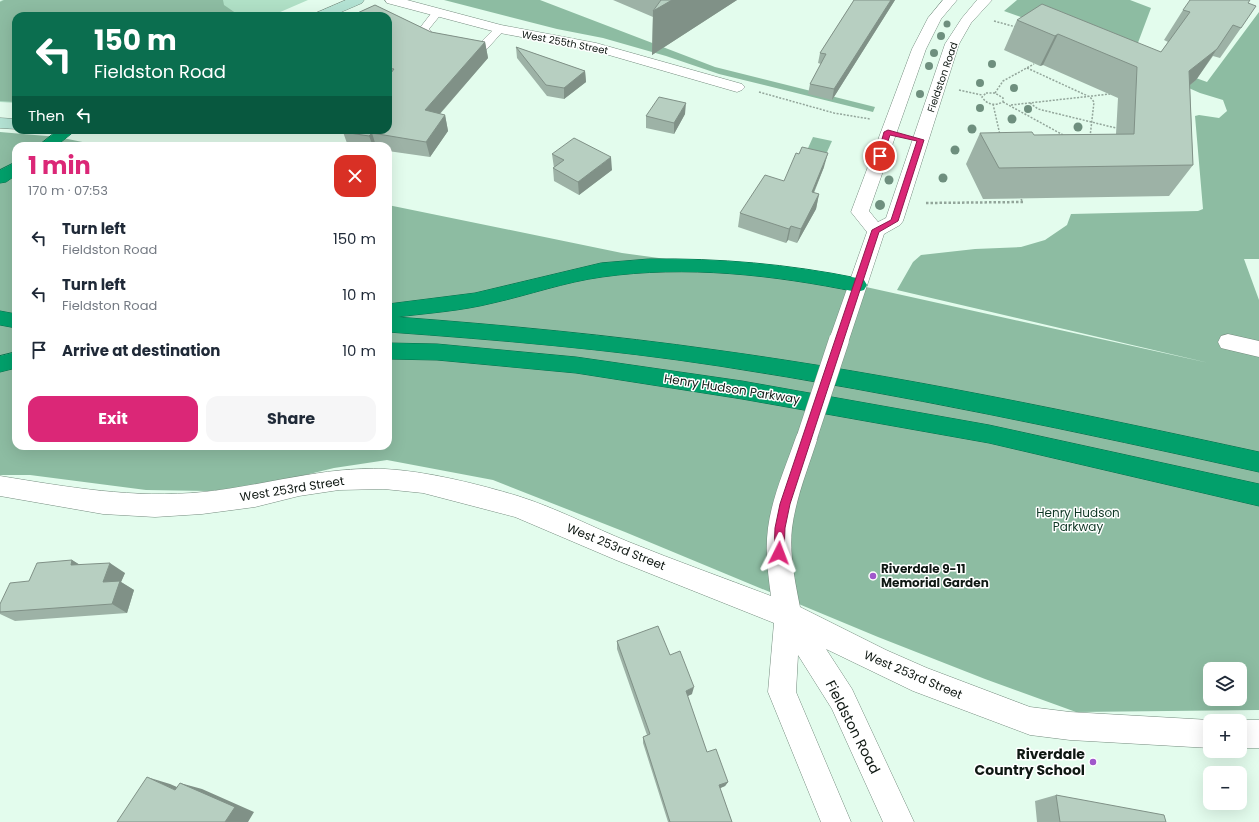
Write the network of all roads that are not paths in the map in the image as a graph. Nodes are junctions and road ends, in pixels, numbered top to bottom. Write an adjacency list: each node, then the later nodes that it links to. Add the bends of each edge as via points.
1 (357, 0): 5 (street)
2 (392, 0): 6 (street, West 255th Street)
3 (950, 0): 12 (street, Fieldston Road, via 932,22 924,37)
4 (985, 0): 12 (street, Fieldston Road, via 960,29)
5 (330, 12)
6 (436, 13): 7 (street, West 255th Street); 7 (lane, via 424,28 426,34 433,39 483,47)
7 (500, 29): 8 (street, West 255th Street, via 646,60)
8 (737, 87)
9 (0, 123): 10 (street)
10 (12, 124)
11 (62, 134): 13 (highway)
12 (904, 136): 16 (street, Fieldston Road, via 894,221); 16 (street, Fieldston Road, via 860,212)
13 (52, 142)
14 (12, 170): 15 (highway)
15 (0, 178)
16 (876, 230): 17 (street, Fieldston Road)
17 (857, 285): 18 (highway, via 812,275 771,270 666,265 585,272 476,300); 34 (street, Fieldston Road, bridge, via 785,504 780,528 779,553)
18 (392, 310)
19 (0, 318): 20 (highway)
20 (12, 320)
21 (392, 324): 31 (highway, via 657,349 811,373 980,402)
22 (12, 329): 23 (highway)
23 (0, 330)
24 (1228, 342): 25 (street)
25 (1259, 349)
26 (392, 351): 33 (highway, Henry Hudson Parkway, via 437,352 576,365 742,390 989,434)
27 (12, 356): 28 (highway)
28 (0, 357)
29 (12, 361): 30 (highway)
30 (0, 364)
31 (1259, 462)
32 (0, 486): 34 (street, West 253rd Street, via 103,503 155,506 255,496 339,480 384,479 423,483 518,507 625,552)
33 (1259, 495)
34 (788, 615): 35 (street, West 253rd Street, via 923,681 1030,721 1077,727); 38 (street, Fieldston Road, via 782,692); 39 (street, Fieldston Road, via 842,699)
35 (1203, 734)
36 (1247, 734): 37 (street)
37 (1259, 734)
38 (836, 822)
39 (899, 822)

